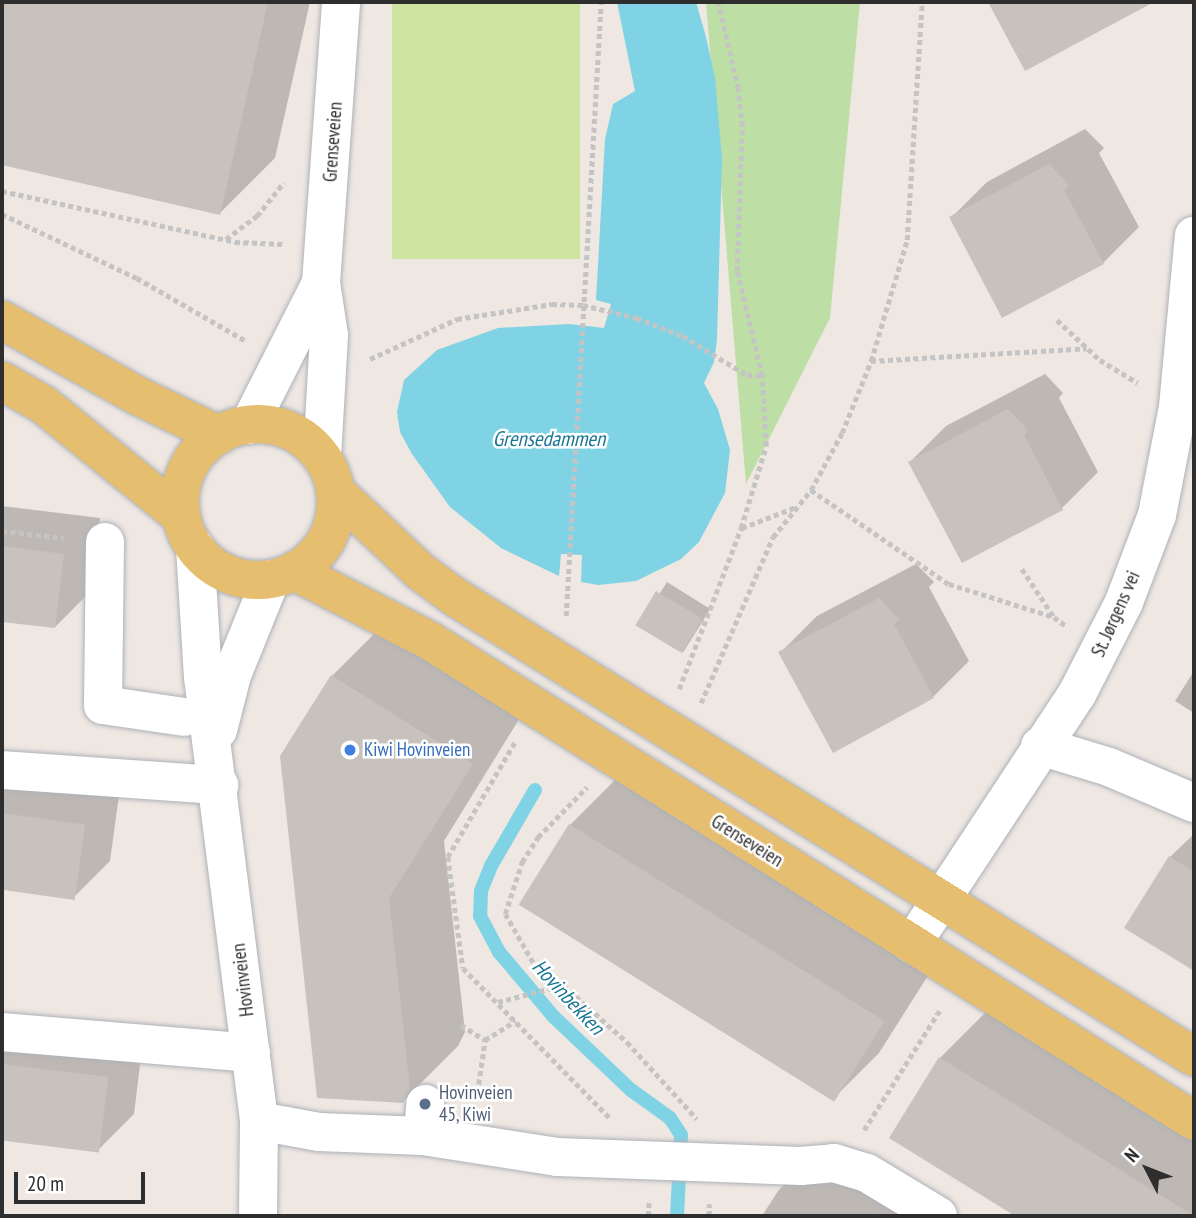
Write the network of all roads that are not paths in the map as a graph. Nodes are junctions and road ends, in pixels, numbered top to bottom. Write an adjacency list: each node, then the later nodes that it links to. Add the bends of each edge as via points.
1 (341, 2): 3 (street, Grenseveien)
2 (1194, 236): 6 (street, St. Jørgens vei)
3 (321, 283): 7 (street, Grenseveien); 8 (street, Grenseveien, via 328,335)
4 (2, 320): 7 (main road, via 138,396)
5 (2, 381): 10 (main road, via 44,405)
6 (1186, 405): 15 (street, St. Jørgens vei, via 1157,515 1101,650)
7 (234, 430): 8 (main road, via 290,431); 10 (main road, via 200,451 187,472)
8 (322, 457): 9 (main road)
9 (336, 492): 12 (main road, via 328,538 314,557); 19 (main road, via 421,572 455,597)
10 (187, 531): 12 (main road, via 228,574); 14 (street, Hovinveien)
11 (105, 542): 13 (street, via 103,705)
12 (283, 575): 14 (street, Hovinveien, via 232,675); 20 (main road, Grenseveien, via 430,641)
13 (184, 717)
14 (214, 745): 17 (street, Hovinveien)
15 (1040, 746): 18 (street, via 1110,767); 19 (street, St. Jørgens vei)
16 (2, 770): 17 (street)
17 (219, 785): 22 (street, Hovinveien)
18 (1194, 803)
19 (939, 900): 20 (street, St. Jørgens vei); 23 (main road)
20 (912, 944): 25 (main road, Grenseveien)
21 (2, 1032): 22 (street)
22 (251, 1053): 24 (street, Hovinveien)
23 (1194, 1057)
24 (259, 1121): 26 (street, Hovinveien); 27 (street, via 319,1132 424,1120 557,1157 841,1166 867,1173)
25 (1194, 1121)
26 (258, 1216)
27 (938, 1216)

